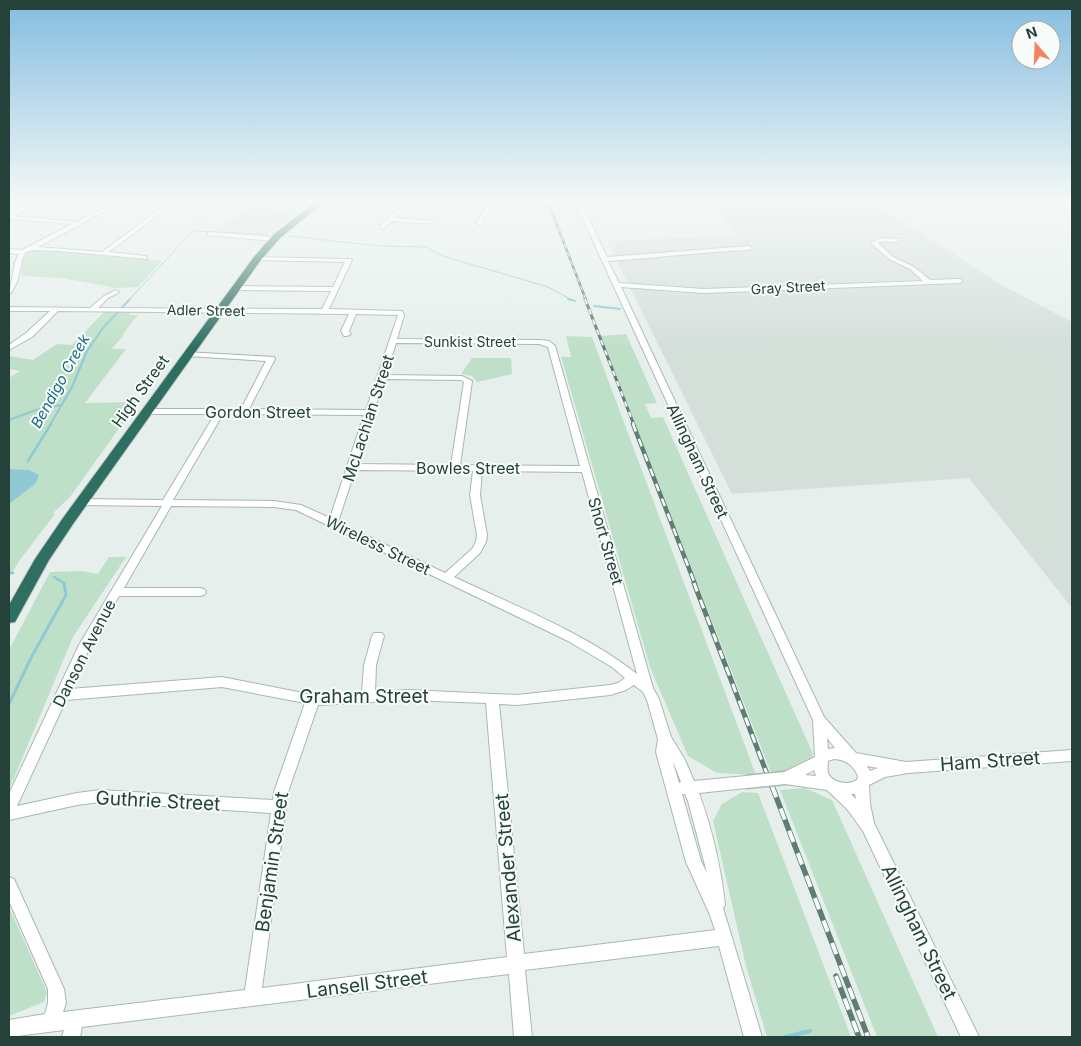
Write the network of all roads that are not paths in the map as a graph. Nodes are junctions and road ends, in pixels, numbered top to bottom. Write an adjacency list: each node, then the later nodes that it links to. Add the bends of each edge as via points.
1 (25, 251): 17 (street, via 16,262 14,282)
2 (80, 251): 8 (street)
3 (107, 251): 8 (street)
4 (264, 251): 10 (highway, High Street)
5 (600, 251): 11 (street, Allingham Street)
6 (701, 251): 11 (street)
7 (883, 251): 13 (street, via 914,269)
8 (104, 253): 9 (street)
9 (145, 258)
10 (257, 259): 15 (highway, High Street); 16 (street, via 348,260)
11 (604, 259): 14 (street, Allingham Street)
12 (960, 281): 13 (street, Gray Street)
13 (928, 282): 14 (street, Gray Street, via 704,291)
14 (616, 285): 54 (street, Allingham Street)
15 (236, 288): 16 (street); 22 (highway, High Street)
16 (336, 289): 23 (street)
17 (9, 292)
18 (116, 292): 21 (street)
19 (10, 309): 20 (street, Adler Street)
20 (57, 309): 21 (street, Adler Street); 29 (street, via 29,335)
21 (92, 310): 22 (street, Adler Street)
22 (220, 310): 23 (street, Adler Street); 30 (highway, High Street)
23 (324, 311): 24 (street, Adler Street)
24 (354, 311): 25 (street, Adler Street); 26 (street)
25 (400, 312): 27 (street, McLachlan Street)
26 (347, 334)
27 (393, 341): 28 (street, Sunkist Street); 31 (street, McLachlan Street)
28 (546, 343): 39 (street, Short Street, via 551,346)
29 (9, 348)
30 (188, 354): 32 (highway, High Street); 34 (street, via 271,359)
31 (381, 377): 35 (street, McLachlan Street); 37 (street, via 462,378 468,381)
32 (147, 411): 33 (street, Gordon Street); 40 (highway, High Street)
33 (220, 412): 34 (street, Gordon Street); 41 (street, Danson Avenue)
34 (244, 412): 35 (street, Gordon Street)
35 (369, 413): 36 (street, McLachlan Street)
36 (351, 467): 37 (street, Bowles Street); 42 (street, McLachlan Street)
37 (455, 468): 38 (street, Bowles Street)
38 (478, 468): 39 (street, Bowles Street); 43 (street, via 475,494 481,542 476,551)
39 (586, 469): 49 (street, Short Street)
40 (81, 502): 41 (street, Wireless Street); 46 (highway, High Street, via 42,560)
41 (167, 503): 42 (street, Wireless Street, via 283,504 298,507); 44 (street, Danson Avenue)
42 (333, 524): 43 (street, Wireless Street)
43 (446, 578): 48 (street, Wireless Street, via 572,638)
44 (116, 592): 45 (street); 50 (street, Danson Avenue, via 85,645)
45 (200, 592)
46 (9, 618)
47 (378, 636): 51 (street, via 370,665)
48 (634, 678): 49 (street, Wireless Street); 53 (street, Graham Street, via 622,687 610,690)
49 (647, 689): 55 (street, Short Street)
50 (62, 695): 52 (street, Graham Street, via 222,682); 66 (street, Danson Avenue)
51 (368, 697): 52 (street, Graham Street); 53 (street, Graham Street, via 416,695)
52 (313, 700): 65 (street, Benjamin Street)
53 (492, 700): 72 (street, Alexander Street)
54 (819, 720): 57 (street, Allingham Street); 58 (street, Allingham Street)
55 (665, 739): 63 (street, Short Street, via 675,750); 64 (street, Short Street, via 664,752)
56 (1072, 754): 59 (street, Ham Street)
57 (852, 757): 58 (street, via 832,753); 59 (street, Ham Street); 61 (street, via 863,768)
58 (822, 759): 60 (street); 62 (street, via 822,775)
59 (908, 767): 61 (street, Ham Street, via 883,772)
60 (785, 778): 62 (street); 63 (street, bridge)
61 (864, 782): 62 (street, via 853,790); 68 (street, Allingham Street, via 863,804)
62 (832, 785): 68 (street, Allingham Street)
63 (690, 788): 64 (street); 70 (street, Short Street, via 714,871)
64 (674, 789): 70 (street, Short Street, via 694,862)
65 (278, 807): 67 (street, Guthrie Street, via 100,796); 73 (street, Benjamin Street)
66 (9, 808)
67 (9, 814)
68 (868, 826): 80 (street, Allingham Street)
69 (9, 884): 75 (street, via 56,989)
70 (718, 914): 71 (street, Short Street)
71 (725, 938): 72 (street, Lansell Street); 79 (street, Short Street)
72 (517, 963): 73 (street, Lansell Street); 78 (street, Alexander Street)
73 (252, 998): 74 (street, Lansell Street)
74 (75, 1020): 75 (street, Lansell Street); 77 (street)
75 (52, 1022): 76 (street, Lansell Street)
76 (9, 1030)
77 (71, 1037)
78 (523, 1037)
79 (753, 1037)
80 (970, 1037)

